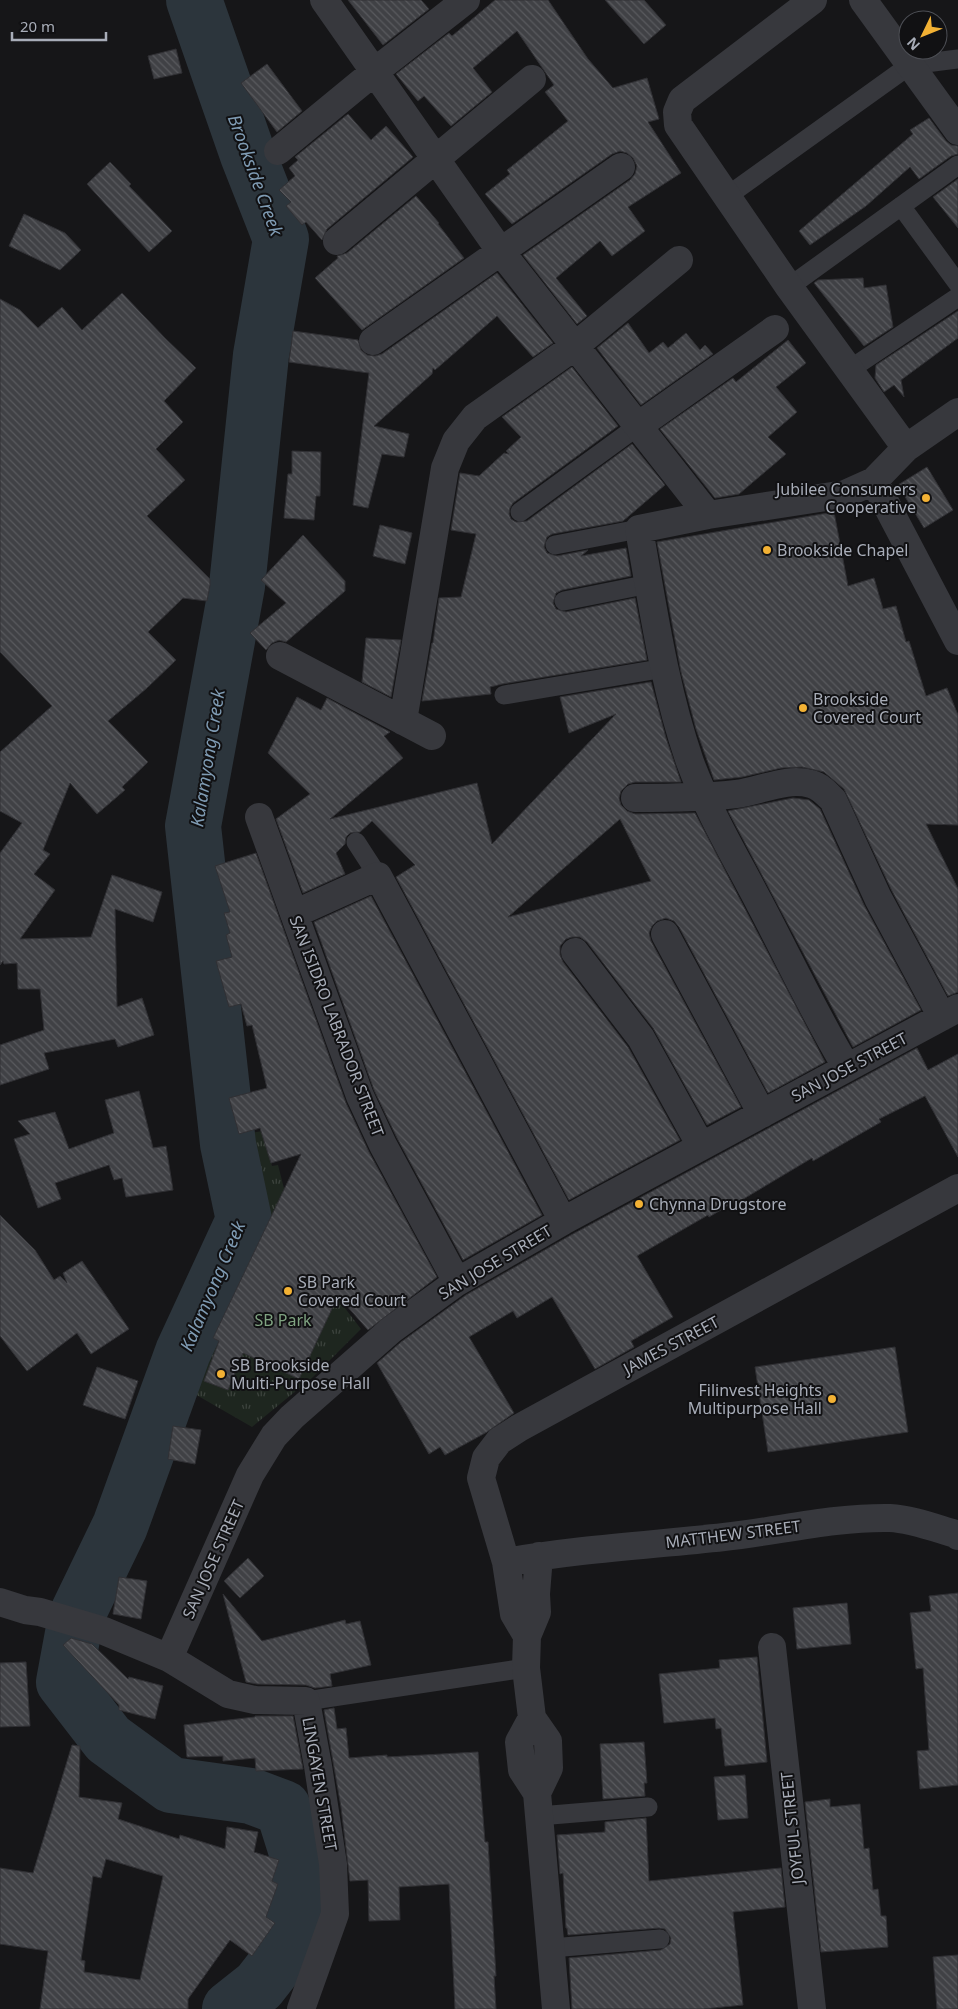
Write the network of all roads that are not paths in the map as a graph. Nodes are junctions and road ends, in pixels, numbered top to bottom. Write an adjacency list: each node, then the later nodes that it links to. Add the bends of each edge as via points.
1 (324, 0): 7 (street)
2 (466, 0): 7 (street)
3 (813, 0): 14 (street, via 682,100 677,112 678,124)
4 (863, 0): 6 (street)
5 (958, 59): 6 (lane)
6 (910, 65): 9 (street); 14 (lane)
7 (374, 72): 10 (street); 11 (street)
8 (532, 79): 11 (street)
9 (958, 131)
10 (278, 151)
11 (436, 158): 16 (street); 17 (street)
12 (958, 165): 15 (lane)
13 (621, 167): 17 (street)
14 (726, 197): 20 (street)
15 (901, 206): 19 (lane); 20 (lane)
16 (337, 241)
17 (502, 252): 23 (street); 24 (street)
18 (679, 260): 24 (street)
19 (958, 284)
20 (789, 287): 25 (street)
21 (958, 297): 25 (lane)
22 (775, 329): 27 (street)
23 (373, 341)
24 (575, 346): 27 (street); 40 (street, via 475,417 456,441 445,468)
25 (849, 370): 28 (street)
26 (958, 412): 28 (street)
27 (638, 426): 30 (lane); 31 (street)
28 (906, 448): 29 (street)
29 (874, 481): 31 (street, via 845,494); 36 (street)
30 (520, 512)
31 (708, 515): 32 (street)
32 (639, 529): 33 (lane); 34 (street)
33 (555, 545)
34 (649, 584): 35 (lane); 38 (street)
35 (564, 601)
36 (958, 641)
37 (280, 656): 40 (street)
38 (665, 668): 39 (lane); 42 (street, via 680,732)
39 (504, 695)
40 (403, 721): 41 (street)
41 (432, 736)
42 (705, 797): 43 (street); 50 (street, via 737,794 787,782 812,784 823,791 832,800 878,898); 51 (street)
43 (635, 798)
44 (259, 817): 47 (street, SAN ISIDRO LABRADOR STREET)
45 (356, 842): 46 (lane)
46 (378, 876): 47 (street); 55 (street)
47 (294, 914): 56 (street, SAN ISIDRO LABRADOR STREET, via 360,1096)
48 (665, 934): 52 (street)
49 (575, 952): 53 (street, via 641,1038)
50 (950, 1012): 51 (street, SAN JOSE STREET)
51 (847, 1068): 52 (street, SAN JOSE STREET)
52 (762, 1114): 53 (street, SAN JOSE STREET)
53 (701, 1146): 55 (street, SAN JOSE STREET)
54 (958, 1188): 59 (street, JAMES STREET, via 518,1428 498,1442 486,1458 481,1478)
55 (563, 1221): 56 (street, SAN JOSE STREET)
56 (457, 1282): 63 (street, SAN JOSE STREET, via 391,1330 274,1436 250,1476)
57 (958, 1536): 58 (street, MATTHEW STREET, via 891,1518 849,1520 725,1537)
58 (539, 1556): 59 (street, MATTHEW STREET); 61 (street, via 536,1612)
59 (506, 1562): 61 (street, JAMES STREET, via 514,1614)
60 (0, 1602): 63 (street, LINGAYEN STREET, via 104,1631)
61 (527, 1636): 64 (street)
62 (772, 1647): 72 (street, JOYFUL STREET)
63 (169, 1658): 65 (street, LINGAYEN STREET, via 228,1694 255,1700)
64 (526, 1668): 65 (lane); 66 (street, via 532,1718 548,1741 549,1768)
65 (306, 1701): 70 (street, LINGAYEN STREET, via 332,1854 335,1914)
66 (538, 1805): 67 (lane); 69 (street)
67 (648, 1807)
68 (660, 1939): 69 (lane)
69 (551, 1948): 71 (street)
70 (301, 2009)
71 (556, 2009)
72 (812, 2009)

